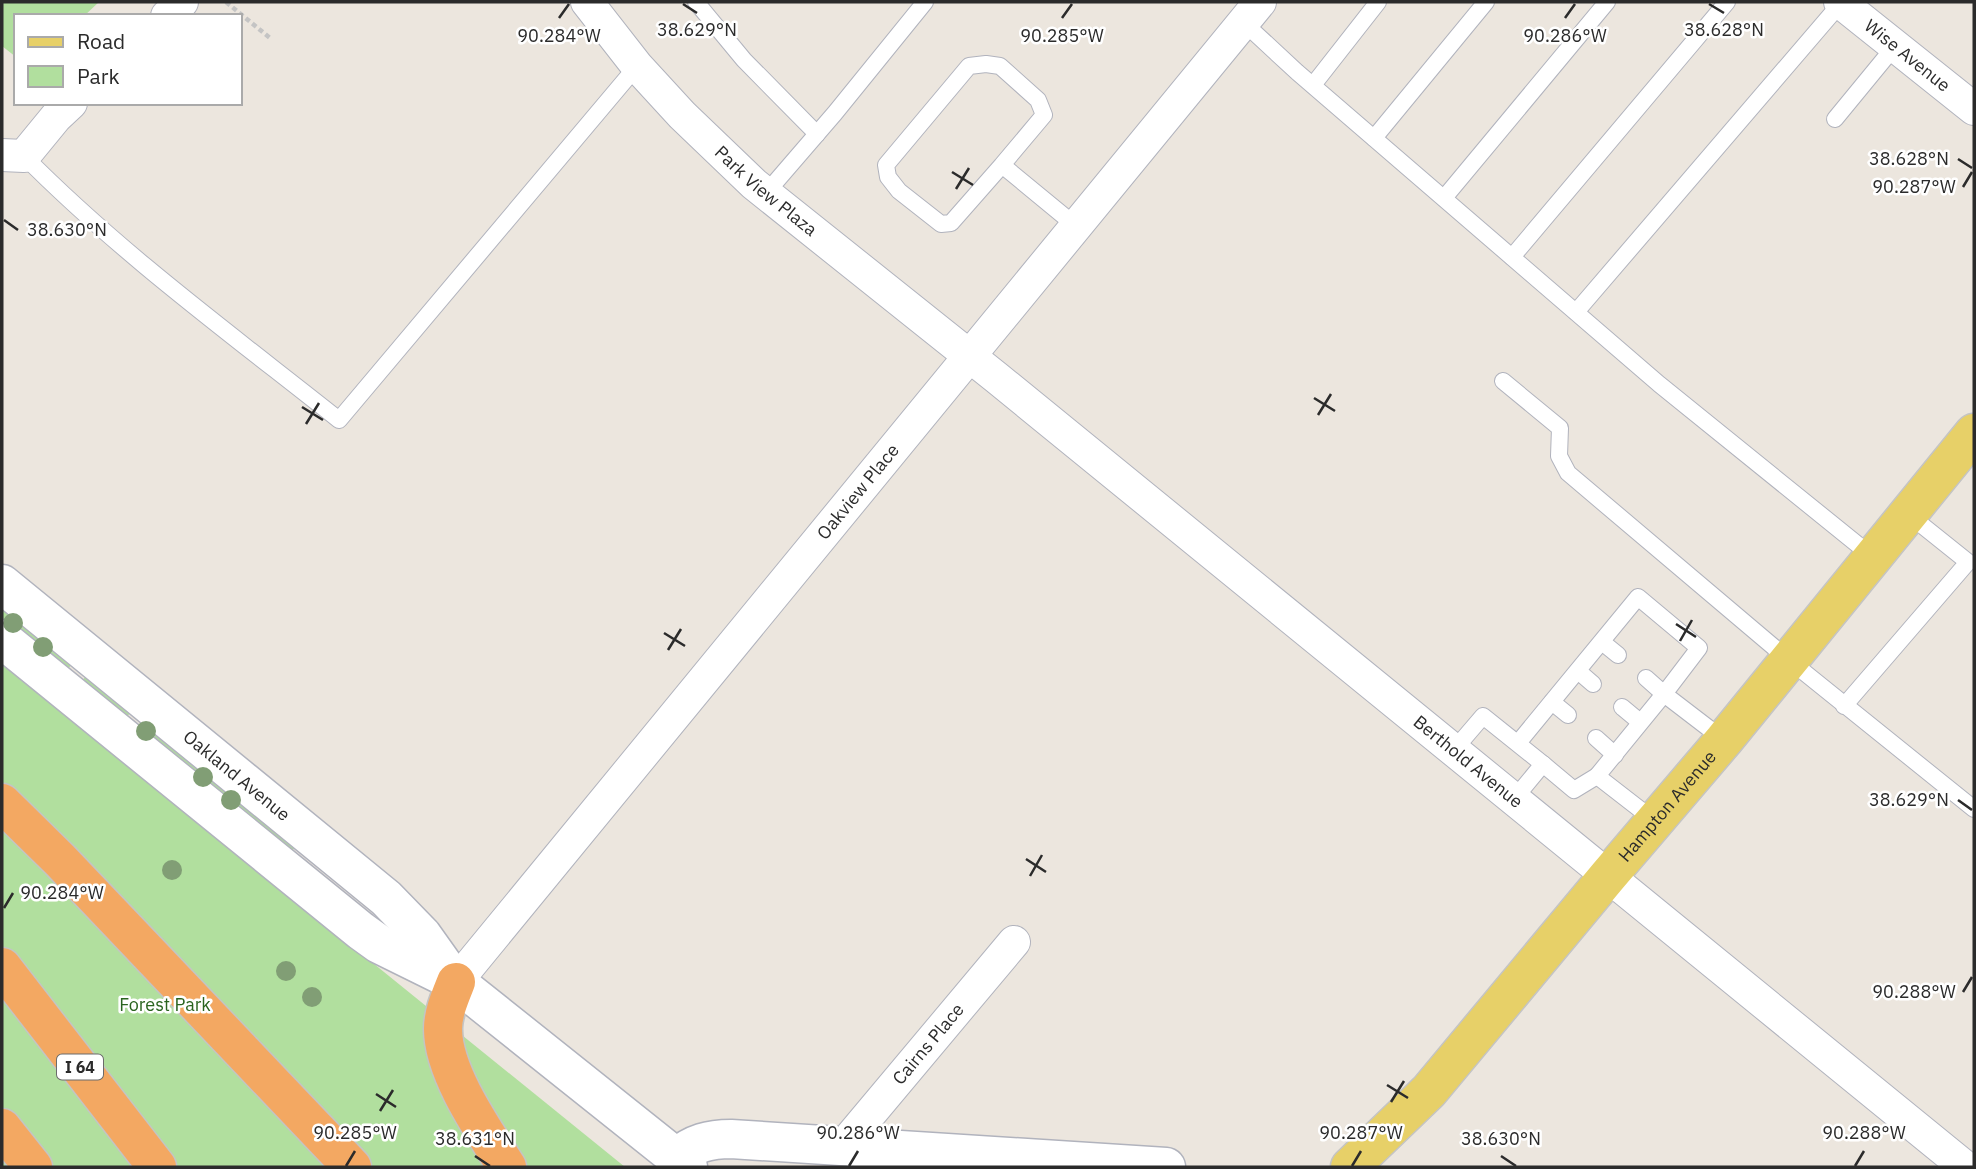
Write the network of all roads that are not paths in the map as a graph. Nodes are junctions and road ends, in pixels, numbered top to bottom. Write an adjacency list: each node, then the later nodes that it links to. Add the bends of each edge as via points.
1 (183, 2): 11 (street)
2 (587, 2): 13 (street, Park View Plaza)
3 (696, 2): 18 (lane, via 744,60)
4 (925, 2): 18 (lane)
5 (1378, 2): 14 (lane)
6 (1486, 2): 19 (lane)
7 (1607, 2): 23 (lane)
8 (1727, 2): 25 (lane)
9 (1841, 2): 12 (street, Wise Avenue); 26 (lane)
10 (1252, 12): 14 (lane); 24 (street, Oakview Place)
11 (169, 14)
12 (1895, 46): 15 (street, Wise Avenue); 17 (lane)
13 (637, 66): 20 (lane, via 340,420); 22 (street, Park View Plaza, via 681,115)
14 (1313, 85): 19 (lane)
15 (1970, 97)
16 (69, 105): 20 (street)
17 (1835, 119)
18 (817, 134): 22 (lane)
19 (1374, 138): 23 (lane)
20 (13, 155)
21 (1002, 165): 21 (lane, via 1044,115 1038,100 1010,74 1000,66 986,64 969,66 886,165 888,177 899,191 941,223 951,223); 24 (lane)
22 (766, 193): 27 (street, Park View Plaza)
23 (1444, 198): 25 (lane)
24 (1076, 226): 27 (street, Oakview Place)
25 (1512, 257): 26 (lane)
26 (1576, 312): 31 (lane)
27 (969, 356): 50 (street, Berthold Avenue); 61 (street, Oakview Place)
28 (1503, 381): 37 (lane, via 1560,428 1559,456 1568,473)
29 (1972, 440): 30 (main road, Hampton Avenue)
30 (1908, 514): 31 (main road, Hampton Avenue); 32 (lane)
31 (1873, 557): 37 (main road, Hampton Avenue)
32 (1971, 562): 43 (lane)
33 (2, 584): 61 (street, Oakland Avenue, via 386,898 422,935)
34 (2, 639): 61 (street, Oakland Avenue, via 361,931)
35 (1602, 642): 36 (lane); 38 (lane); 41 (lane, via 1638,597 1699,648)
36 (1618, 655)
37 (1789, 660): 43 (lane); 48 (main road, Hampton Avenue)
38 (1578, 671): 40 (lane); 42 (lane)
39 (1646, 678): 41 (lane)
40 (1593, 684)
41 (1664, 694): 46 (lane); 48 (lane)
42 (1552, 702): 45 (lane); 49 (lane)
43 (1844, 706): 56 (lane)
44 (1622, 707): 46 (lane)
45 (1568, 715)
46 (1640, 722): 51 (lane)
47 (1596, 738): 51 (lane)
48 (1724, 740): 57 (main road, Hampton Avenue)
49 (1518, 743): 50 (lane, via 1483,716); 52 (lane)
50 (1453, 751): 54 (street, Berthold Avenue)
51 (1615, 755): 53 (lane)
52 (1543, 764): 53 (lane, via 1574,790); 54 (lane)
53 (1597, 776): 57 (lane)
54 (1514, 799): 58 (street, Berthold Avenue)
55 (2, 803): 67 (highway)
56 (1974, 809)
57 (1655, 821): 58 (main road, Hampton Avenue)
58 (1608, 876): 70 (main road, Hampton Avenue, via 1429,1091); 71 (street, Berthold Avenue)
59 (1014, 942): 63 (street, Cairns Place)
60 (2, 968): 66 (highway, I 64)
61 (456, 982): 64 (street, Oakland Avenue); 68 (highway, via 444,1016 444,1042 463,1095)
62 (2, 1128): 65 (highway)
63 (843, 1146): 64 (street, via 713,1139 685,1150); 69 (street)
64 (682, 1162)
65 (33, 1167)
66 (157, 1167)
67 (352, 1167)
68 (507, 1167)
69 (1166, 1167)
70 (1350, 1167)
71 (1965, 1167)

